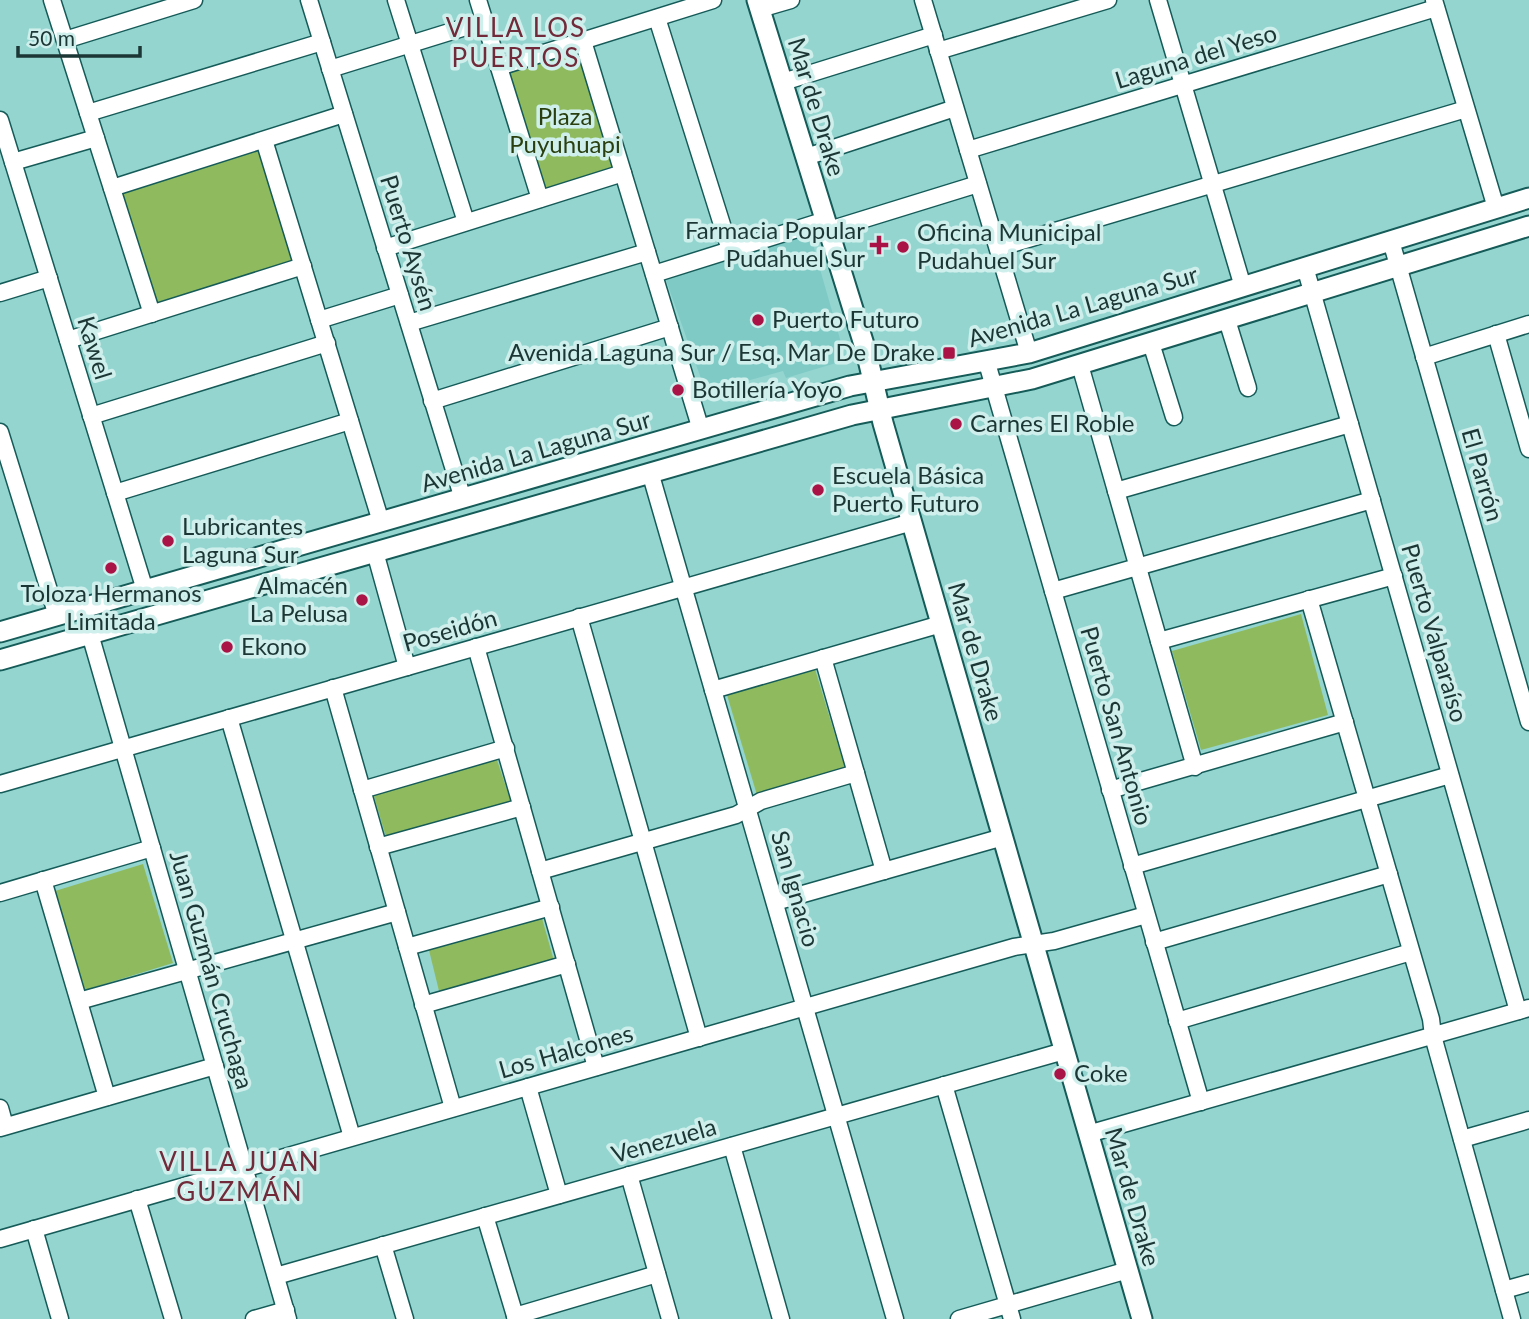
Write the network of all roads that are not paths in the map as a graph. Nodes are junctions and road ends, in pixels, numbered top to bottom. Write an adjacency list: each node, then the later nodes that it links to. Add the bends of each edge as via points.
1 (52, 0): 15 (street)
2 (194, 0): 15 (street)
3 (309, 0): 17 (street, Puerto Aysén)
4 (396, 0): 19 (street)
5 (478, 0): 14 (street)
6 (713, 0): 13 (street)
7 (791, 0): 11 (street)
8 (923, 0): 18 (street)
9 (1108, 0): 18 (street)
10 (1158, 0): 23 (street)
11 (759, 4): 22 (street, Mar de Drake)
12 (1435, 4): 23 (street, Laguna del Yeso); 25 (street)
13 (657, 18): 16 (street); 47 (street)
14 (485, 21): 19 (street); 20 (street)
15 (65, 40): 26 (street)
16 (583, 41): 20 (street); 34 (street)
17 (322, 42): 21 (street, Puerto Aysén); 26 (street)
18 (936, 43): 22 (street); 24 (street)
19 (410, 44): 21 (street); 41 (street)
20 (499, 67): 39 (street)
21 (330, 69): 27 (street, Puerto Aysén)
22 (783, 82): 32 (street, Mar de Drake)
23 (1183, 85): 31 (street, Laguna del Yeso); 36 (street)
24 (956, 108): 31 (street); 32 (street)
25 (1466, 109): 36 (street); 40 (street)
26 (88, 113): 29 (street)
27 (344, 114): 30 (street); 45 (street, Puerto Aysén)
28 (0, 120): 33 (street, Kawel)
29 (96, 138): 33 (street); 37 (street)
30 (264, 140): 37 (street); 49 (street)
31 (968, 150): 35 (street)
32 (806, 157): 42 (street, Mar de Drake)
33 (13, 163): 53 (street, Kawel)
34 (623, 173): 39 (street); 48 (street)
35 (978, 184): 42 (street); 46 (street)
36 (1213, 184): 46 (street); 54 (street)
37 (112, 188): 58 (street)
38 (1529, 198): 40 (street, Avenida La Laguna Sur)
39 (540, 199): 41 (street)
40 (1496, 208): 44 (street, Avenida La Laguna Sur)
41 (466, 222): 45 (street)
42 (827, 225): 47 (street); 72 (street, Mar de Drake)
43 (1529, 226): 50 (street, Avenida La Laguna Sur)
44 (1391, 241): 50 (street, El Parrón); 51 (street, Avenida La Laguna Sur)
45 (385, 248): 57 (street, Puerto Aysén)
46 (998, 248): 68 (street)
47 (730, 250): 52 (street)
48 (647, 252): 52 (street); 61 (street)
49 (303, 266): 58 (street); 59 (street)
50 (1398, 266): 56 (street, Avenida La Laguna Sur); 69 (street, El Parrón)
51 (1306, 267): 54 (street, Avenida La Laguna Sur); 56 (street, Puerto Valparaíso)
52 (654, 274): 63 (street)
53 (49, 278): 55 (street); 65 (street, Kawel)
54 (1243, 287): 68 (street, Avenida La Laguna Sur)
55 (0, 293)
56 (1313, 293): 60 (street, Avenida La Laguna Sur); 80 (street, Puerto Valparaíso)
57 (400, 295): 59 (street); 61 (street, Puerto Aysén)
58 (152, 314): 65 (street)
59 (319, 320): 66 (street)
60 (1227, 320): 67 (street, Avenida La Laguna Sur); 74 (street)
61 (408, 323): 75 (street, Puerto Aysén)
62 (1529, 324): 64 (street)
63 (670, 327): 75 (street); 81 (street)
64 (1496, 334): 69 (street); 83 (street)
65 (68, 340): 77 (street, Kawel)
66 (327, 343): 77 (street); 79 (street)
67 (1151, 343): 71 (street, Avenida La Laguna Sur); 78 (street)
68 (1029, 353): 70 (street, Avenida La Laguna Sur)
69 (1424, 357): 108 (street, El Parrón)
70 (987, 363): 72 (street, Avenida La Laguna Sur); 73 (street, Puerto San Antonio)
71 (1080, 365): 73 (street, Avenida La Laguna Sur); 85 (street)
72 (873, 380): 76 (street, Mar de Drake); 81 (street, Avenida La Laguna Sur)
73 (994, 388): 76 (street, Avenida La Laguna Sur); 96 (street, Puerto San Antonio)
74 (1248, 388)
75 (432, 401): 87 (street, Puerto Aysén)
76 (880, 409): 84 (street, Avenida La Laguna Sur); 90 (street, Mar de Drake)
77 (91, 416): 86 (street, Kawel)
78 (1174, 417)
79 (351, 421): 86 (street); 89 (street)
80 (1350, 424): 85 (street); 88 (street, Puerto Valparaíso)
81 (701, 430): 87 (street, Avenida La Laguna Sur)
82 (0, 432): 98 (street)
83 (1529, 449)
84 (650, 472): 91 (street, Avenida La Laguna Sur); 94 (street, San Ignacio)
85 (1116, 491): 92 (street)
86 (115, 493): 95 (street, Kawel)
87 (463, 499): 89 (street, Avenida La Laguna Sur)
88 (1372, 500): 92 (street); 93 (street, Puerto Valparaíso)
89 (381, 522): 95 (street, Avenida La Laguna Sur)
90 (912, 522): 94 (street, Poseidón); 100 (street, Mar de Drake)
91 (375, 552): 102 (street, Avenida La Laguna Sur); 107 (street)
92 (1138, 567): 96 (street); 103 (street)
93 (1394, 576): 97 (street); 118 (street, Puerto Valparaíso)
94 (683, 588): 99 (street, Poseidón); 110 (street, San Ignacio)
95 (145, 590): 98 (street, Avenida La Laguna Sur)
96 (1053, 592): 121 (street, Puerto San Antonio)
97 (1309, 599): 103 (street); 112 (street)
98 (57, 615): 101 (street, Avenida La Laguna Sur)
99 (579, 617): 104 (street, Poseidón); 126 (street)
100 (942, 624): 105 (street); 125 (street, Mar de Drake)
101 (0, 632)
102 (90, 634): 106 (street, Avenida La Laguna Sur); 114 (street, Juan Guzmán Cruchaga)
103 (1159, 641): 116 (street)
104 (476, 647): 107 (street, Poseidón); 115 (street)
105 (823, 658): 110 (street); 117 (street)
106 (0, 660)
107 (407, 667): 109 (street, Poseidón)
108 (1521, 668): 113 (street, El Parrón)
109 (332, 688): 111 (street, Poseidón); 120 (street)
110 (713, 691): 124 (street, San Ignacio)
111 (229, 718): 114 (street, Poseidón); 139 (street)
112 (1345, 722): 116 (street); 122 (street)
113 (1529, 722)
114 (123, 748): 119 (street, Poseidón); 128 (street, Juan Guzmán Cruchaga)
115 (506, 748): 120 (street); 123 (street)
116 (1195, 766): 121 (street)
117 (856, 773): 124 (street); 131 (street)
118 (1450, 775): 122 (street); 149 (street, Puerto Valparaíso)
119 (0, 783)
120 (362, 790): 127 (street)
121 (1110, 790): 129 (street, Puerto San Antonio)
122 (1367, 799): 129 (street); 132 (street)
123 (522, 807): 127 (street); 130 (street)
124 (747, 808): 126 (street); 135 (street, San Ignacio)
125 (1003, 838): 131 (street); 141 (street, Mar de Drake)
126 (643, 841): 130 (street); 152 (street)
127 (378, 847): 137 (street)
128 (152, 848): 133 (street); 145 (street, Juan Guzmán Cruchaga)
129 (1132, 866): 138 (street, Puerto San Antonio)
130 (540, 871): 136 (street)
131 (884, 871): 135 (street)
132 (1389, 874): 140 (street); 143 (street)
133 (43, 880): 134 (street); 146 (street)
134 (0, 893)
135 (775, 902): 148 (street, San Ignacio)
136 (551, 906): 142 (street); 144 (street)
137 (397, 912): 139 (street); 142 (street)
138 (1146, 915): 140 (street, Puerto San Antonio); 141 (street, Los Halcones)
139 (295, 942): 145 (street); 166 (street)
140 (1154, 942): 150 (street, Puerto San Antonio)
141 (1034, 944): 148 (street, Los Halcones); 153 (street, Mar de Drake)
142 (407, 947): 147 (street)
143 (1411, 952): 150 (street); 151 (street)
144 (567, 964): 147 (street); 155 (street)
145 (187, 971): 146 (street); 154 (street, Juan Guzmán Cruchaga)
146 (79, 1000): 158 (street)
147 (423, 1005): 161 (street)
148 (805, 1007): 152 (street, Los Halcones); 162 (street, San Ignacio)
149 (1524, 1010): 151 (street)
150 (1177, 1021): 159 (street, Puerto San Antonio)
151 (1433, 1036): 159 (street); 167 (street)
152 (699, 1038): 155 (street, Los Halcones)
153 (1064, 1051): 156 (street, Venezuela); 165 (street, Mar de Drake)
154 (215, 1066): 158 (street); 169 (street, Juan Guzmán Cruchaga)
155 (596, 1067): 157 (street, Los Halcones)
156 (944, 1085): 162 (street, Venezuela); 182 (street)
157 (528, 1087): 161 (street, Los Halcones); 171 (street)
158 (107, 1097): 164 (street)
159 (1201, 1102): 165 (street)
160 (0, 1108): 164 (street)
161 (453, 1108): 166 (street, Los Halcones)
162 (836, 1115): 168 (street, Venezuela); 191 (street, San Ignacio)
163 (1529, 1120): 167 (street)
164 (3, 1127)
165 (1088, 1134): 177 (street, Mar de Drake)
166 (352, 1138): 169 (street, Los Halcones)
167 (1462, 1139): 181 (street)
168 (732, 1146): 170 (street, Venezuela); 190 (street)
169 (245, 1168): 172 (street, Los Halcones); 179 (street, Juan Guzmán Cruchaga)
170 (629, 1175): 171 (street, Venezuela); 178 (street)
171 (559, 1195): 173 (street, Venezuela)
172 (137, 1199): 174 (street, Los Halcones); 186 (street)
173 (485, 1216): 176 (street, Venezuela); 184 (street)
174 (34, 1229): 175 (street, Los Halcones); 185 (street)
175 (0, 1239)
176 (383, 1245): 179 (street, Venezuela); 188 (street)
177 (1128, 1270): 182 (street); 193 (street, Mar de Drake)
178 (657, 1274): 184 (street); 189 (street)
179 (276, 1276): 183 (street, Juan Guzmán Cruchaga)
180 (1529, 1283): 181 (street)
181 (1504, 1290): 194 (street)
182 (1010, 1312): 192 (street)
183 (287, 1314): 187 (street)
184 (515, 1317)
185 (60, 1319)
186 (173, 1319)
187 (254, 1319)
188 (405, 1319)
189 (670, 1319)
190 (782, 1319)
191 (895, 1319)
192 (959, 1319)
193 (1142, 1319)
194 (1512, 1319)

